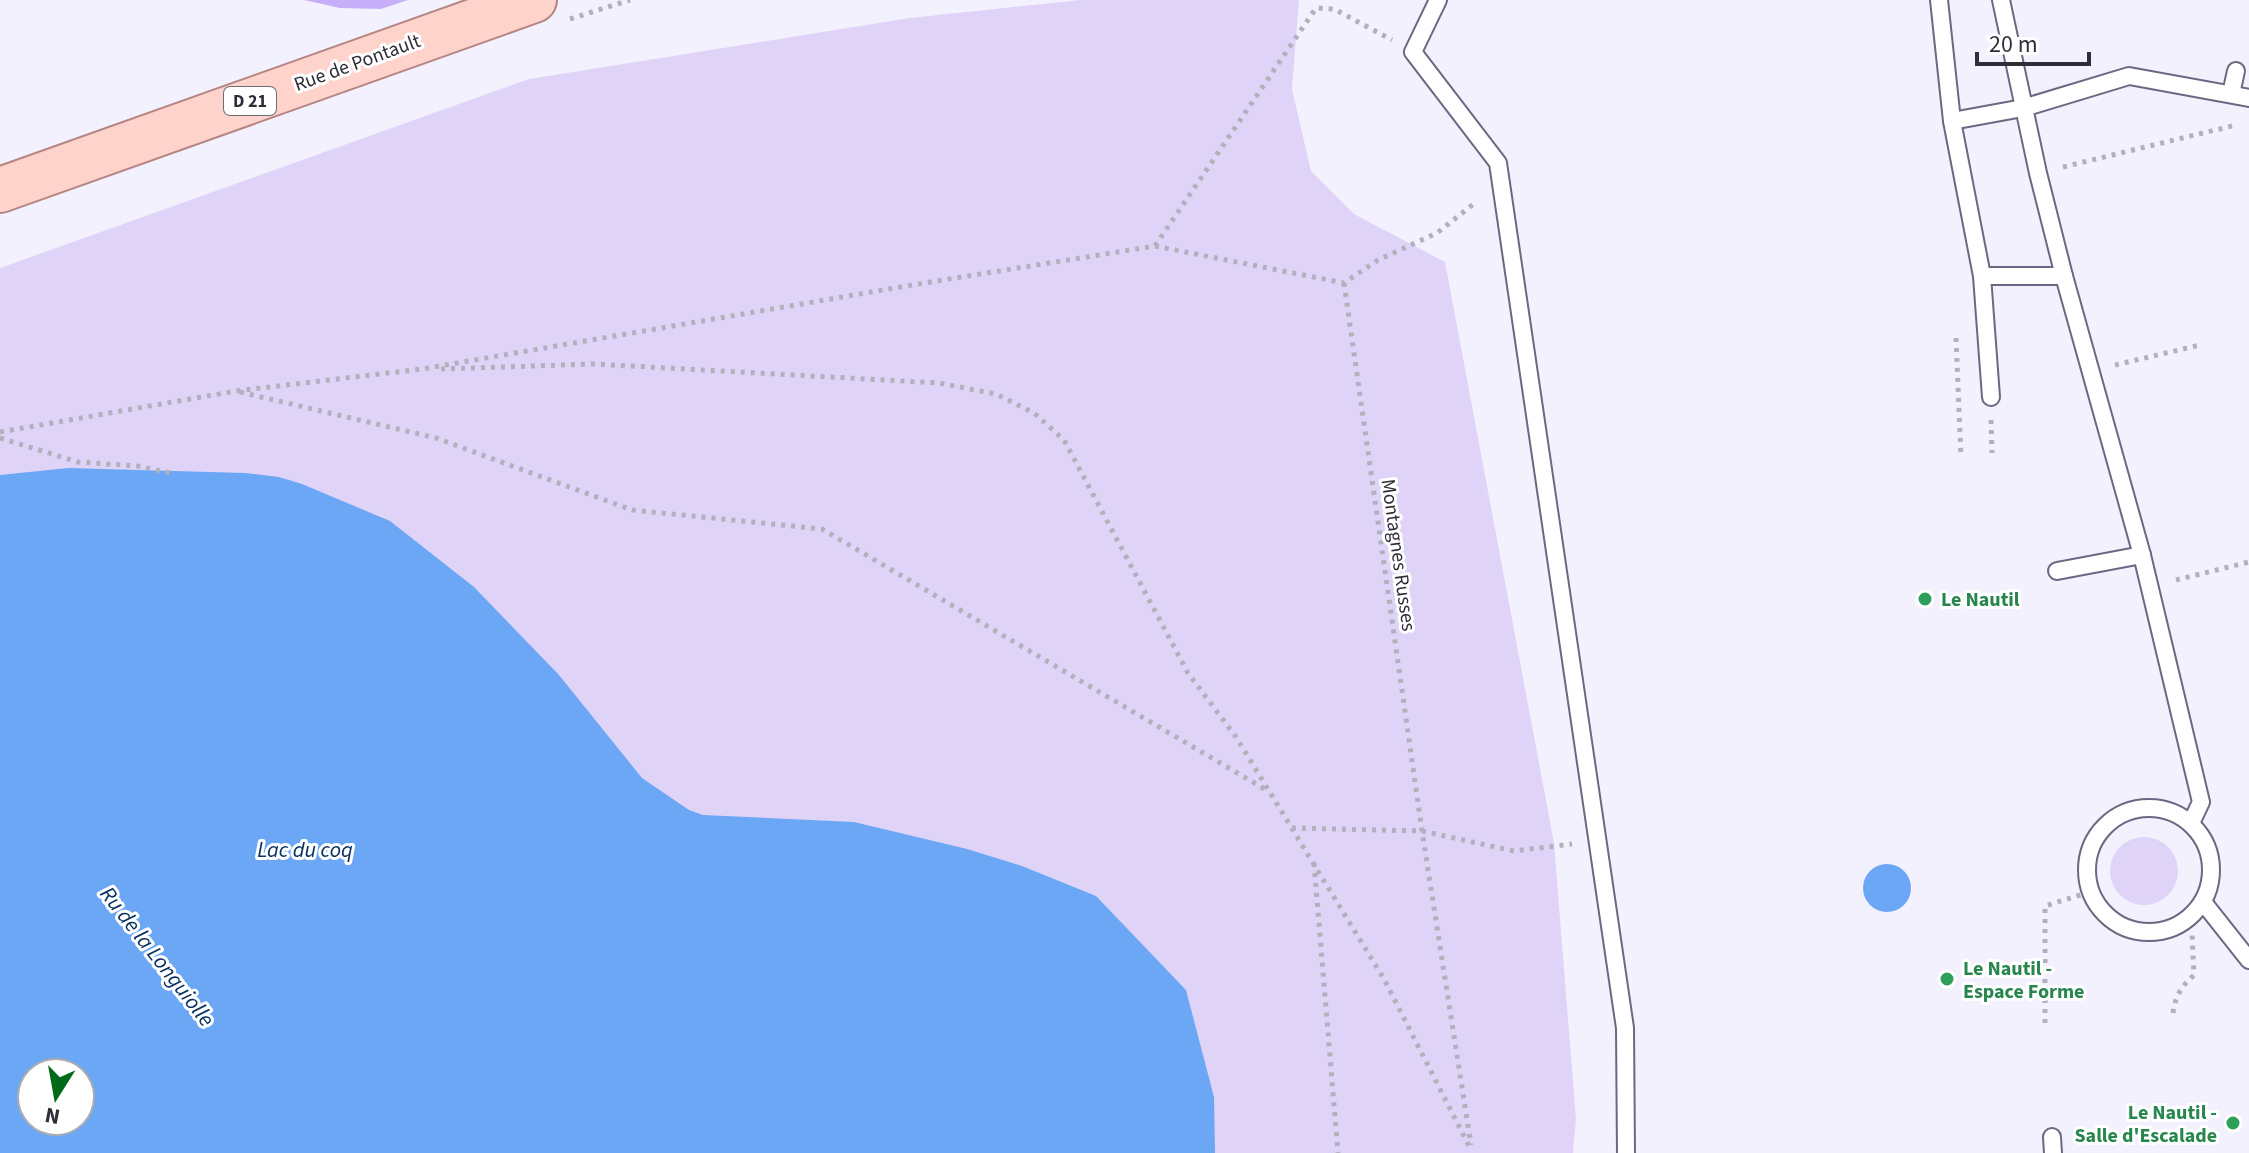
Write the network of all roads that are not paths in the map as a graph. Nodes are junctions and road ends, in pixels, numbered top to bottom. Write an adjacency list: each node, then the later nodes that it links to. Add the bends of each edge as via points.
1 (534, 0): 10 (main road, Rue de Pontault / D 21)
2 (1438, 0): 19 (lane, via 1413,52 1498,163 1625,1028)
3 (1939, 0): 9 (lane)
4 (2001, 0): 8 (lane)
5 (2236, 71): 6 (lane)
6 (2231, 94): 7 (lane); 8 (lane, via 2129,76)
7 (2249, 98)
8 (2023, 108): 9 (lane); 12 (lane)
9 (1952, 121): 11 (lane)
10 (0, 190)
11 (1982, 276): 12 (lane); 13 (lane)
12 (2064, 276): 14 (lane)
13 (1991, 397)
14 (2142, 555): 15 (lane); 16 (lane, via 2201,802)
15 (2057, 571)
16 (2191, 823): 17 (lane, via 2211,860); 17 (lane, via 2153,807 2132,809 2098,832 2086,871 2100,909 2133,930 2173,927)
17 (2203, 902): 18 (lane)
18 (2249, 960)
19 (1626, 1153)

